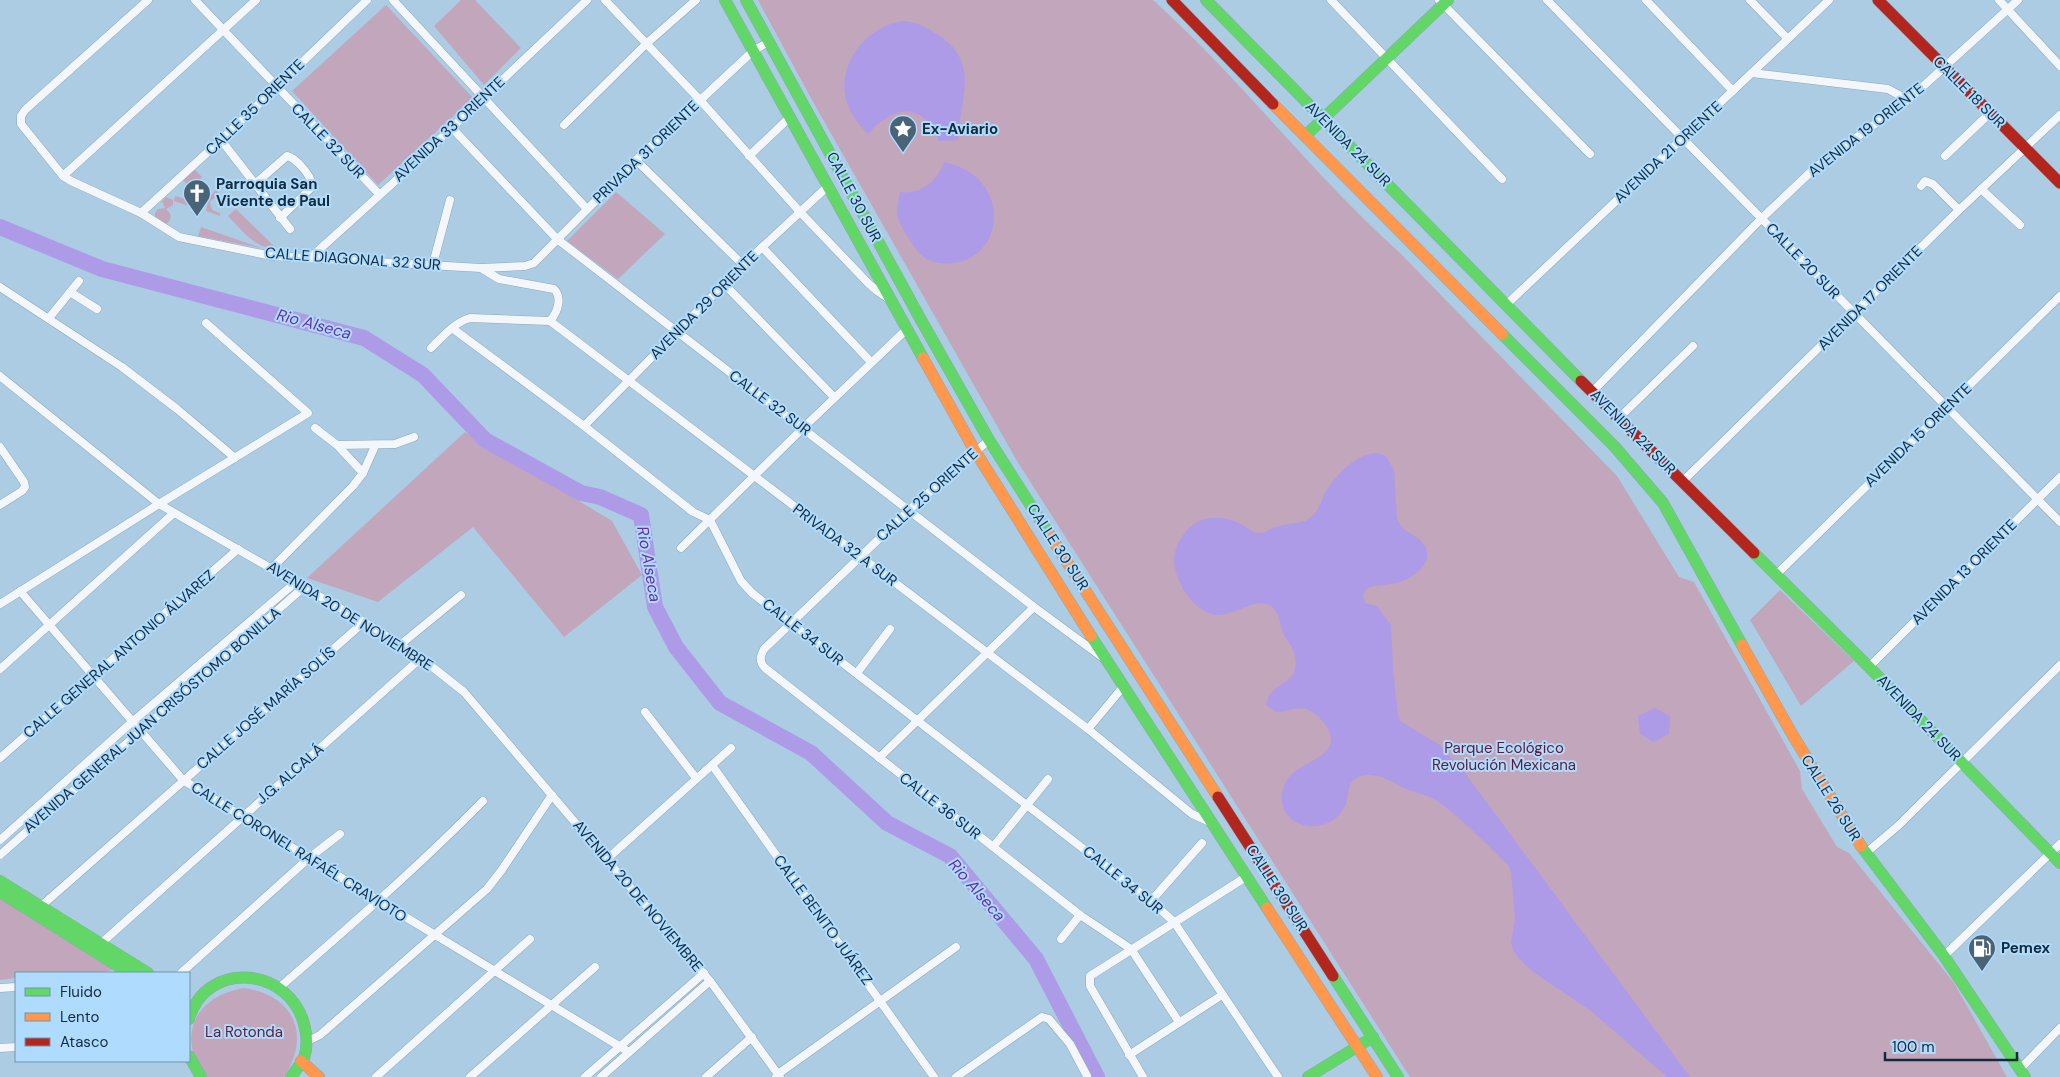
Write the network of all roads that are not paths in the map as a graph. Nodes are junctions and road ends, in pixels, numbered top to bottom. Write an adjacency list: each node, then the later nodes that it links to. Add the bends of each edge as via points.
1 (148, 0): 51 (street, CALLE DIAGONAL 32 SUR, via 21,116 20,124)
2 (195, 0): 23 (street, CALLE 32 SUR)
3 (256, 0): 23 (street)
4 (367, 0): 32 (street, CALLE 35 ORIENTE)
5 (393, 0): 34 (street)
6 (586, 0): 34 (street, AVENIDA 33 ORIENTE)
7 (605, 0): 26 (street, CALLE 30 SUR)
8 (696, 0): 26 (street)
9 (725, 0): 27 (main road, CALLE 30 SUR)
10 (746, 0): 25 (main road, CALLE 30 SUR)
11 (1172, 0): 43 (main road, AVENIDA 24 SUR)
12 (1206, 0): 40 (main road, AVENIDA 24 SUR)
13 (1330, 0): 28 (street)
14 (1547, 0): 44 (street, CALLE 20 SUR)
15 (1646, 0): 33 (street)
16 (1750, 0): 24 (street)
17 (1829, 0): 24 (street, AVENIDA 21 ORIENTE)
18 (1878, 0): 30 (main road, CALLE 18 SUR)
19 (2000, 0): 22 (street)
20 (2018, 0): 22 (street, AVENIDA 19 ORIENTE)
21 (1444, 2): 28 (main road); 47 (street)
22 (2008, 9): 29 (street); 30 (street, AVENIDA 19 ORIENTE)
23 (223, 30): 32 (street, CALLE 32 SUR); 51 (street)
24 (1788, 39): 31 (street, AVENIDA 21 ORIENTE)
25 (770, 41): 27 (street, PRIVADA 31 ORIENTE); 103 (main road, CALLE 30 SUR, via 920,320)
26 (646, 44): 35 (street, CALLE 30 SUR); 41 (street)
27 (753, 52): 35 (street, PRIVADA 31 ORIENTE); 39 (main road, CALLE 30 SUR)
28 (1387, 59): 40 (main road); 52 (street)
29 (2060, 66)
30 (1945, 68): 36 (street, AVENIDA 19 ORIENTE); 37 (main road, CALLE 18 SUR)
31 (1752, 73): 33 (street, AVENIDA 21 ORIENTE); 36 (street, via 1888,89)
32 (276, 86): 45 (street, CALLE 35 ORIENTE); 58 (street, CALLE 32 SUR)
33 (1733, 91): 44 (street, AVENIDA 21 ORIENTE)
34 (483, 97): 42 (street, AVENIDA 33 ORIENTE); 60 (street)
35 (700, 100): 48 (street, CALLE 30 SUR); 50 (street, PRIVADA 31 ORIENTE)
36 (1908, 100): 65 (street, AVENIDA 19 ORIENTE, via 1827,158)
37 (1990, 113): 46 (main road, CALLE 18 SUR); 49 (street)
38 (2060, 115): 46 (street, AVENIDA 17 ORIENTE)
39 (789, 118): 48 (street); 56 (main road, CALLE 30 SUR)
40 (1324, 118): 43 (main road); 81 (main road, AVENIDA 24 SUR)
41 (564, 125)
42 (451, 127): 58 (street, AVENIDA 33 ORIENTE); 68 (street, CALLE 32 SUR)
43 (1305, 136): 114 (main road, AVENIDA 24 SUR, via 1614,447)
44 (1682, 139): 65 (street, CALLE 20 SUR); 81 (street, AVENIDA 21 ORIENTE)
45 (221, 140): 54 (street); 63 (street, CALLE 35 ORIENTE)
46 (2024, 148): 53 (main road, CALLE 18 SUR); 57 (street, AVENIDA 17 ORIENTE)
47 (1590, 154)
48 (749, 156): 62 (street, CALLE 30 SUR)
49 (1945, 156)
50 (636, 160): 60 (street, PRIVADA 31 ORIENTE); 72 (street)
51 (63, 176): 63 (street, CALLE DIAGONAL 32 SUR)
52 (1502, 179)
53 (2060, 183)
54 (255, 184): 64 (street); 64 (street, via 287,156 293,158 311,179 311,188)
55 (1921, 186): 61 (street, via 1925,181 1934,184)
56 (827, 187): 62 (street, AVENIDA 29 ORIENTE); 80 (main road, CALLE 30 SUR)
57 (1981, 190): 61 (street, AVENIDA 17 ORIENTE); 66 (street)
58 (379, 194): 70 (street, AVENIDA 33 ORIENTE)
59 (450, 200): 71 (street)
60 (587, 209): 68 (street, PRIVADA 31 ORIENTE)
61 (1959, 210): 83 (street, AVENIDA 17 ORIENTE)
62 (800, 212): 69 (street, AVENIDA 29 ORIENTE); 80 (street, CALLE 30 SUR, via 877,291)
63 (141, 213): 70 (street, CALLE DIAGONAL 32 SUR, via 168,232 192,241 272,256)
64 (280, 218): 67 (street)
65 (1762, 218): 83 (street, CALLE 20 SUR); 95 (street, AVENIDA 19 ORIENTE)
66 (2020, 225)
67 (290, 229)
68 (557, 239): 73 (street, PRIVADA 31 ORIENTE, via 541,258); 89 (street, CALLE 32 SUR)
69 (762, 247): 72 (street, AVENIDA 29 ORIENTE); 92 (street)
70 (310, 258): 71 (street, CALLE DIAGONAL 32 SUR)
71 (433, 264): 74 (street, CALLE DIAGONAL 32 SUR)
72 (743, 265): 76 (street, AVENIDA 29 ORIENTE)
73 (526, 266): 74 (street, CALLE DIAGONAL 32 SUR)
74 (481, 268): 85 (street, via 499,279 554,290 558,304)
75 (79, 281): 78 (street)
76 (724, 284): 89 (street, AVENIDA 29 ORIENTE); 96 (street)
77 (0, 286): 84 (street)
78 (70, 292): 82 (street); 84 (street)
79 (2060, 296): 97 (street, AVENIDA 15 ORIENTE)
80 (893, 301): 88 (main road, CALLE 30 SUR)
81 (1507, 304): 95 (main road, AVENIDA 24 SUR)
82 (97, 309)
83 (1854, 314): 97 (street, CALLE 20 SUR); 112 (street, AVENIDA 17 ORIENTE)
84 (49, 318): 108 (street, via 177,409)
85 (550, 321): 87 (street, via 470,318); 94 (street, PRIVADA 32 A SUR)
86 (206, 322): 108 (street, via 308,413)
87 (452, 328): 91 (street); 99 (street)
88 (908, 328): 92 (street); 107 (main road, CALLE 30 SUR)
89 (677, 332): 94 (street, AVENIDA 29 ORIENTE); 101 (street, CALLE 32 SUR)
90 (1693, 346): 98 (street)
91 (431, 348)
92 (872, 362): 96 (street)
93 (0, 376): 115 (street, AVENIDA 20 DE NOVIEMBRE)
94 (629, 380): 99 (street, AVENIDA 29 ORIENTE); 110 (street, PRIVADA 32 A SUR)
95 (1592, 392): 98 (main road, AVENIDA 24 SUR)
96 (834, 398): 101 (street)
97 (1946, 407): 113 (street, CALLE 20 SUR); 125 (street, AVENIDA 15 ORIENTE)
98 (1619, 418): 112 (main road, AVENIDA 24 SUR)
99 (584, 426): 119 (street, via 693,512)
100 (315, 428): 104 (street)
101 (802, 428): 110 (street); 117 (street, CALLE 32 SUR)
102 (414, 437): 105 (street, via 395,444)
103 (989, 440): 107 (street, CALLE 25 ORIENTE); 206 (main road, CALLE 30 SUR)
104 (337, 445): 105 (street); 109 (street)
105 (375, 446): 109 (street)
106 (0, 447): 116 (street, via 25,487)
107 (975, 450): 117 (street, CALLE 25 ORIENTE); 140 (main road, CALLE 30 SUR)
108 (235, 458): 115 (street)
109 (363, 473): 124 (street)
110 (753, 476): 119 (street); 123 (street, PRIVADA 32 A SUR)
111 (2060, 476): 113 (street, AVENIDA 13 ORIENTE)
112 (1682, 482): 125 (main road, AVENIDA 24 SUR)
113 (2037, 499): 120 (street, CALLE 20 SUR); 142 (street, AVENIDA 13 ORIENTE)
114 (1663, 503): 170 (main road, CALLE 26 SUR, via 1792,734)
115 (159, 504): 118 (street, AVENIDA 20 DE NOVIEMBRE); 128 (street)
116 (0, 505)
117 (910, 510): 123 (street, CALLE 25 ORIENTE); 131 (street, CALLE 32 SUR)
118 (174, 513): 122 (street, AVENIDA 20 DE NOVIEMBRE); 134 (street)
119 (710, 520): 121 (street); 133 (street, CALLE 34 SUR, via 741,581)
120 (2060, 522)
121 (681, 548)
122 (238, 549): 124 (street, AVENIDA 20 DE NOVIEMBRE); 145 (street, CALLE GENERAL ANTONIO ÁLVAREZ)
123 (860, 556): 133 (street, CALLE 25 ORIENTE); 137 (street, PRIVADA 32 A SUR)
124 (272, 568): 126 (street, AVENIDA 20 DE NOVIEMBRE)
125 (1776, 575): 142 (main road, AVENIDA 24 SUR)
126 (296, 582): 127 (street, AVENIDA 20 DE NOVIEMBRE); 149 (street, AVENIDA GENERAL JUAN CRISÓSTOMO BONILLA)
127 (305, 586): 132 (street, AVENIDA 20 DE NOVIEMBRE); 151 (street, AVENIDA GENERAL JUAN CRISÓSTOMO BONILLA)
128 (20, 591): 130 (street); 134 (street, CALLE CORONEL RAFAÉL CRAVIOTO)
129 (461, 595): 136 (street)
130 (0, 604)
131 (1034, 607): 137 (street); 140 (street, CALLE 32 SUR)
132 (364, 622): 136 (street, AVENIDA 20 DE NOVIEMBRE); 159 (street, CALLE JOSÉ MARÍA SOLÍS)
133 (792, 623): 138 (street, CALLE 25 ORIENTE); 144 (street, CALLE 34 SUR)
134 (48, 626): 143 (street); 145 (street, CALLE CORONEL RAFAÉL CRAVIOTO)
135 (890, 629): 144 (street)
136 (400, 644): 139 (street, AVENIDA 20 DE NOVIEMBRE)
137 (987, 653): 148 (street); 150 (street, PRIVADA 32 A SUR)
138 (760, 655): 154 (street, CALLE 36 SUR, via 760,663 765,668)
139 (421, 658): 160 (street, AVENIDA 20 DE NOVIEMBRE, via 464,692); 163 (street, J.G. ALCALÁ)
140 (1106, 660): 146 (main road, CALLE 30 SUR)
141 (2060, 665): 155 (street)
142 (1869, 667): 155 (main road, AVENIDA 24 SUR)
143 (0, 669)
144 (857, 673): 148 (street, CALLE 34 SUR)
145 (93, 677): 149 (street, CALLE CORONEL RAFAÉL CRAVIOTO); 153 (street, CALLE GENERAL ANTONIO ÁLVAREZ)
146 (1123, 687): 150 (street); 164 (main road, CALLE 30 SUR)
147 (645, 712): 157 (street)
148 (918, 720): 154 (street); 162 (street, CALLE 34 SUR)
149 (132, 722): 151 (street, CALLE CORONEL RAFAÉL CRAVIOTO); 166 (street, AVENIDA GENERAL JUAN CRISÓSTOMO BONILLA)
150 (1088, 729): 164 (street, PRIVADA 32 A SUR, via 1192,814)
151 (139, 730): 159 (street, CALLE CORONEL RAFAÉL CRAVIOTO); 172 (street, AVENIDA GENERAL JUAN CRISÓSTOMO BONILLA)
152 (731, 748): 156 (street)
153 (0, 758)
154 (879, 758): 169 (street, CALLE 36 SUR)
155 (1962, 763): 170 (street); 171 (main road, AVENIDA 24 SUR)
156 (712, 765): 157 (street); 201 (street, CALLE BENITO JUÁREZ)
157 (696, 778): 174 (street)
158 (1048, 779): 162 (street)
159 (183, 780): 163 (street, CALLE CORONEL RAFAÉL CRAVIOTO); 181 (street, CALLE JOSÉ MARÍA SOLÍS)
160 (552, 795): 174 (street, AVENIDA 20 DE NOVIEMBRE); 184 (street, via 495,880)
161 (482, 802): 179 (street)
162 (1027, 804): 169 (street); 180 (street, CALLE 34 SUR)
163 (242, 816): 173 (street, CALLE CORONEL RAFAÉL CRAVIOTO); 187 (street, J.G. ALCALÁ)
164 (1210, 822): 176 (main road, CALLE 30 SUR)
165 (340, 834): 173 (street)
166 (0, 840)
167 (1202, 843): 180 (street)
168 (2060, 844): 171 (street)
169 (993, 847): 182 (street, CALLE 36 SUR)
170 (1866, 853): 190 (main road, CALLE 26 SUR)
171 (2051, 853): 175 (main road, AVENIDA 24 SUR); 190 (street)
172 (0, 854)
173 (309, 858): 179 (street, CALLE CORONEL RAFAÉL CRAVIOTO); 194 (street)
174 (607, 859): 195 (street, AVENIDA 20 DE NOVIEMBRE)
175 (2060, 863)
176 (1246, 877): 183 (street); 211 (main road, CALLE 30 SUR)
177 (0, 881): 181 (main road)
178 (0, 892): 181 (main road)
179 (378, 901): 184 (street, CALLE CORONEL RAFAÉL CRAVIOTO); 197 (street)
180 (1151, 901): 183 (street, CALLE 34 SUR)
181 (37, 909): 187 (main road)
182 (1080, 915): 186 (street); 189 (street, CALLE 36 SUR)
183 (1174, 922): 189 (street); 200 (street, CALLE 34 SUR)
184 (435, 935): 192 (street, CALLE CORONEL RAFAÉL CRAVIOTO); 208 (street, via 320,1035)
185 (530, 939): 192 (street)
186 (1061, 939)
187 (97, 947): 193 (main road)
188 (956, 947): 201 (street)
189 (1130, 949): 204 (street); 214 (street, via 1090,976 1090,986)
190 (1944, 956): 217 (main road, CALLE 26 SUR)
191 (595, 967): 202 (street)
192 (494, 971): 202 (street, CALLE CORONEL RAFAÉL CRAVIOTO); 223 (street)
193 (137, 972)
194 (182, 972)
195 (704, 973): 196 (street, AVENIDA 20 DE NOVIEMBRE); 210 (street)
196 (710, 981): 207 (street, AVENIDA 20 DE NOVIEMBRE); 213 (street)
197 (280, 986): 203 (main road, via 266,979 235,977 206,991); 208 (main road, via 300,1011)
198 (15, 987): 199 (street)
199 (0, 988)
200 (1222, 995): 204 (street); 231 (street, CALLE 34 SUR)
201 (881, 1001): 219 (street); 228 (street, CALLE BENITO JUÁREZ)
202 (552, 1006): 210 (street, CALLE CORONEL RAFAÉL CRAVIOTO); 224 (street)
203 (190, 1009)
204 (1179, 1022): 214 (street)
205 (2060, 1028): 217 (street)
206 (1373, 1037): 211 (main road); 234 (main road, CALLE 30 SUR)
207 (752, 1038): 219 (street, AVENIDA 20 DE NOVIEMBRE); 227 (street)
208 (306, 1042): 216 (main road)
209 (15, 1046): 212 (street)
210 (620, 1047): 213 (street, CALLE CORONEL RAFAÉL CRAVIOTO); 225 (street)
211 (1358, 1047): 232 (main road); 233 (main road, CALLE 30 SUR)
212 (0, 1048)
213 (629, 1052): 226 (street)
214 (1129, 1055): 230 (street)
215 (190, 1058): 221 (main road)
216 (301, 1061): 218 (main road); 222 (main road)
217 (2022, 1073)
218 (294, 1076)
219 (778, 1076)
220 (1087, 1076): 229 (street, via 1070,1044 1049,1019 1042,1017)
221 (201, 1077)
222 (319, 1077)
223 (376, 1077)
224 (470, 1077)
225 (585, 1077)
226 (601, 1077)
227 (706, 1077)
228 (934, 1077)
229 (956, 1077)
230 (1143, 1077)
231 (1278, 1077)
232 (1308, 1077)
233 (1377, 1077)
234 (1398, 1077)

